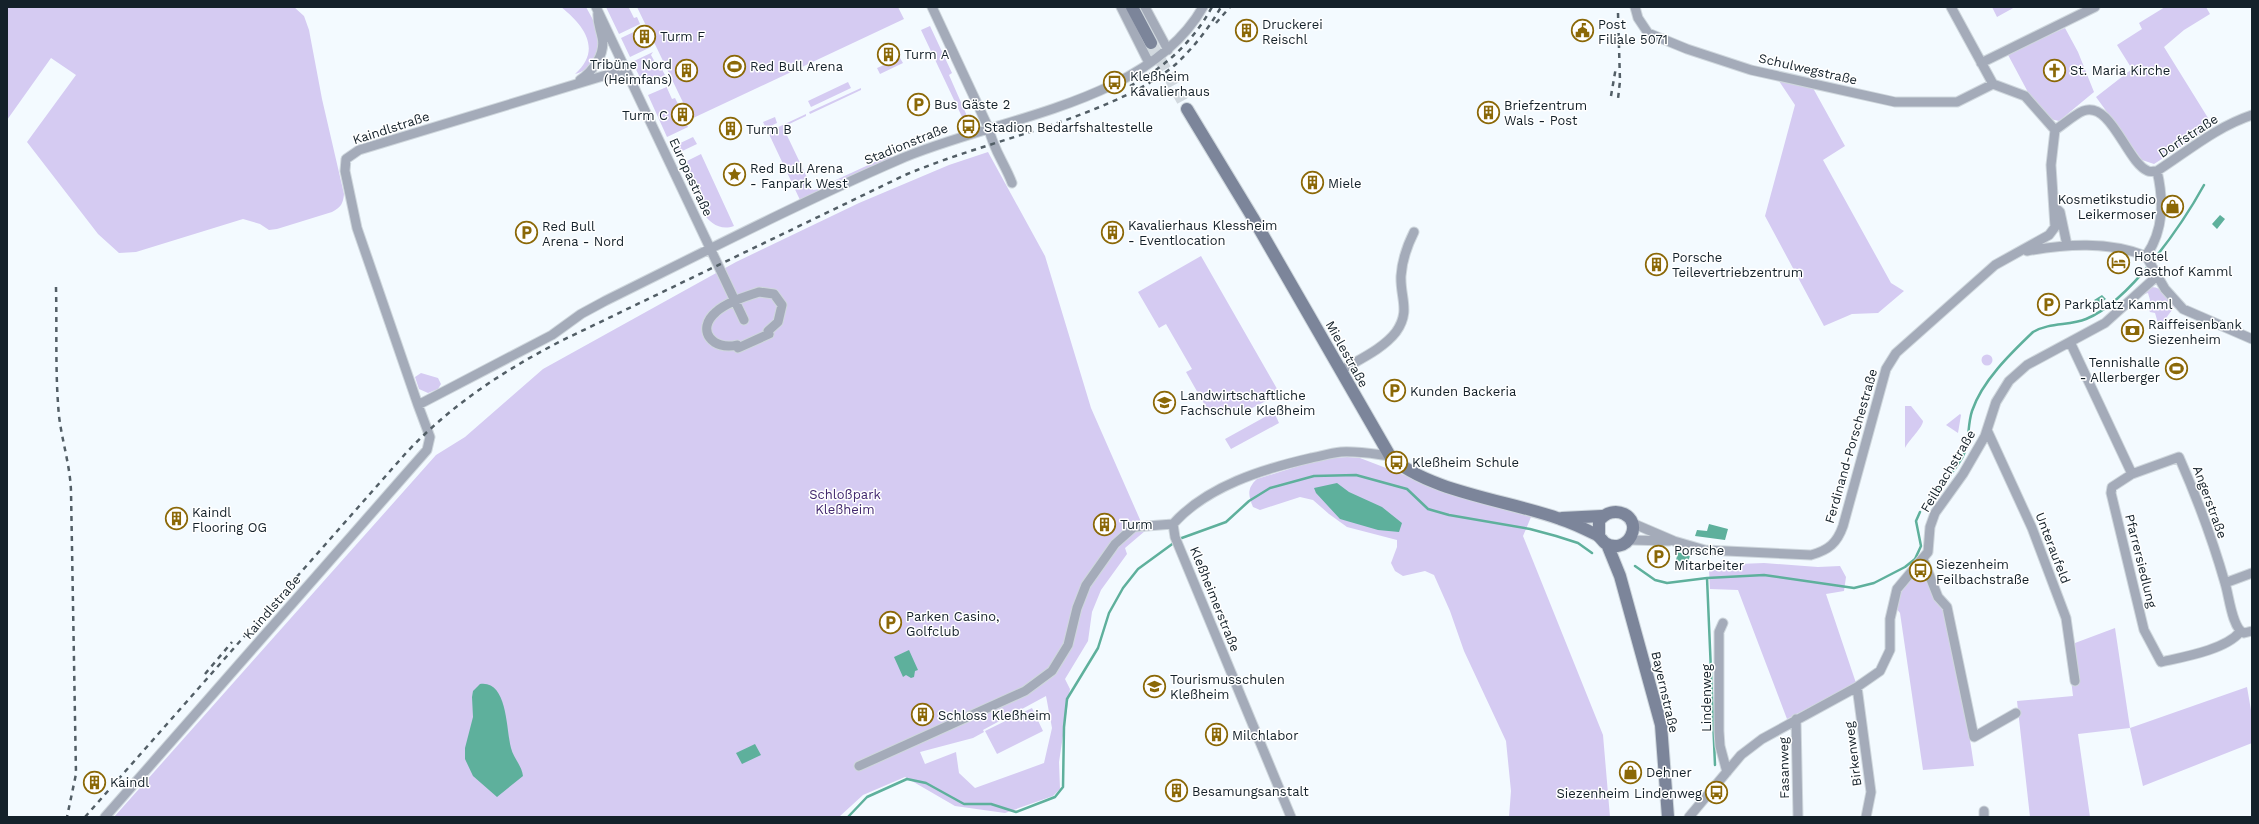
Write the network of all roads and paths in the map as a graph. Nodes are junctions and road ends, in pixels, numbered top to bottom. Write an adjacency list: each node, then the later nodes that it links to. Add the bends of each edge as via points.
1 (932, 7): 19 (street)
2 (1121, 7): 12 (street)
3 (1132, 7): 10 (street)
4 (1144, 7): 11 (street)
5 (1203, 7): 11 (street, Stadionstraße)
6 (1635, 7): 16 (street, Schulwegstraße, via 1638,18 1648,33 1687,49 1751,70 1895,102 1957,102)
7 (1951, 7): 13 (street)
8 (2095, 7): 13 (street)
9 (597, 9): 14 (street, Europastraße); 15 (street, Kaindlstraße, via 597,23 603,38 602,52 592,70)
10 (1151, 43)
11 (1168, 50): 12 (street, Stadionstraße)
12 (1149, 63): 19 (street, Stadionstraße, via 1114,83 1057,108)
13 (1981, 63): 16 (street)
14 (626, 69): 15 (street, Kaindlstraße); 26 (street, Europastraße)
15 (577, 83): 34 (street, Kaindlstraße, via 359,150 346,159 347,183 357,228)
16 (1994, 84): 20 (street, via 2024,96)
17 (1187, 109): 33 (street, Mielestraße, via 1253,218)
18 (2252, 115): 21 (street, Dorfstraße, via 2200,141)
19 (989, 129): 22 (street, via 992,146 1007,169); 26 (street, Stadionstraße, via 900,159)
20 (2055, 130): 21 (street, Dorfstraße, via 2084,111 2097,112 2108,121 2139,165 2148,171); 23 (street, via 2051,165)
21 (2157, 171): 28 (street, Feilbachstraße, via 2162,192 2159,229)
22 (1012, 183)
23 (2054, 206): 25 (street, via 2060,212); 27 (street, via 2055,227 2049,235)
24 (1414, 232): 33 (street, via 1402,263 1401,278 1405,307 1403,319 1396,332 1386,342)
25 (2067, 245): 27 (street); 28 (street, via 2130,250)
26 (711, 250): 29 (street); 34 (street, via 588,310 552,335)
27 (2021, 252): 43 (street, Ferdinand-Porschestraße, via 1995,265 1896,352 1886,369 1843,526 1838,540 1826,551 1811,555 1718,551)
28 (2151, 264): 31 (street, via 2165,289 2183,309); 32 (street, Feilbachstraße, via 2108,320)
29 (736, 301): 29 (street, via 716,311 709,323 707,332 711,341 716,344 730,347 737,345 738,348 769,334 768,331 781,316 782,305 774,294 759,292); 30 (street)
30 (744, 320)
31 (2252, 339)
32 (2070, 342): 35 (street, Feilbachstraße, via 2017,372 1996,402); 37 (street)
33 (1340, 371): 36 (street, Mielestraße)
34 (418, 405): 56 (street, Kaindlstraße, via 430,437 427,450)
35 (1987, 430): 44 (street, Feilbachstraße, via 1963,474 1935,513 1930,527 1928,552); 50 (street, Unteraufeld, via 2032,528 2066,618)
36 (1390, 456): 39 (street, Mielestraße, via 1412,472 1453,488); 41 (street, via 1339,452 1293,462 1232,483 1185,510)
37 (2132, 474): 46 (street, Angerstraße, via 2179,457); 49 (street, Pfarrersiedlung, via 2112,487 2111,493 2144,630 2157,664 2228,642)
38 (1602, 516): 39 (street, Mielestraße); 40 (street, Mielestraße, via 1619,511 1629,517); 42 (street, via 1598,526)
39 (1560, 518): 42 (street, Mielestraße)
40 (1632, 523): 42 (street, via 1632,534); 43 (street, Ferdinand-Porschestraße)
41 (1173, 524): 54 (street, via 1134,526 1115,544 1086,585 1077,608 1068,645 1052,671 1039,683); 57 (street, Kleßheimerstraße, via 1175,536)
42 (1614, 541): 43 (street, Ferdinand-Porschestraße); 58 (street, Bayernstraße, via 1620,576 1661,725)
43 (1674, 541)
44 (1923, 559): 51 (street, Feilbachstraße, via 1897,589 1890,619 1888,658 1880,671); 52 (street, via 1938,597 1948,607 1974,738)
45 (2252, 573): 46 (street)
46 (2226, 583): 49 (street, Angerstraße)
47 (1723, 623): 55 (street, Lindenweg, via 1719,632 1719,731)
48 (2252, 631): 49 (street)
49 (2240, 632)
50 (2075, 681)
51 (1857, 687): 53 (street, Feilbachstraße); 61 (street, Birkenweg, via 1870,792)
52 (2016, 713)
53 (1796, 719): 55 (street, Feilbachstraße, via 1741,755); 60 (street, Fasanweg)
54 (859, 766)
55 (1727, 772): 59 (street, Feilbachstraße)
56 (105, 817)
57 (1291, 817)
58 (1668, 817)
59 (1689, 817)
60 (1798, 817)
61 (1866, 817)

